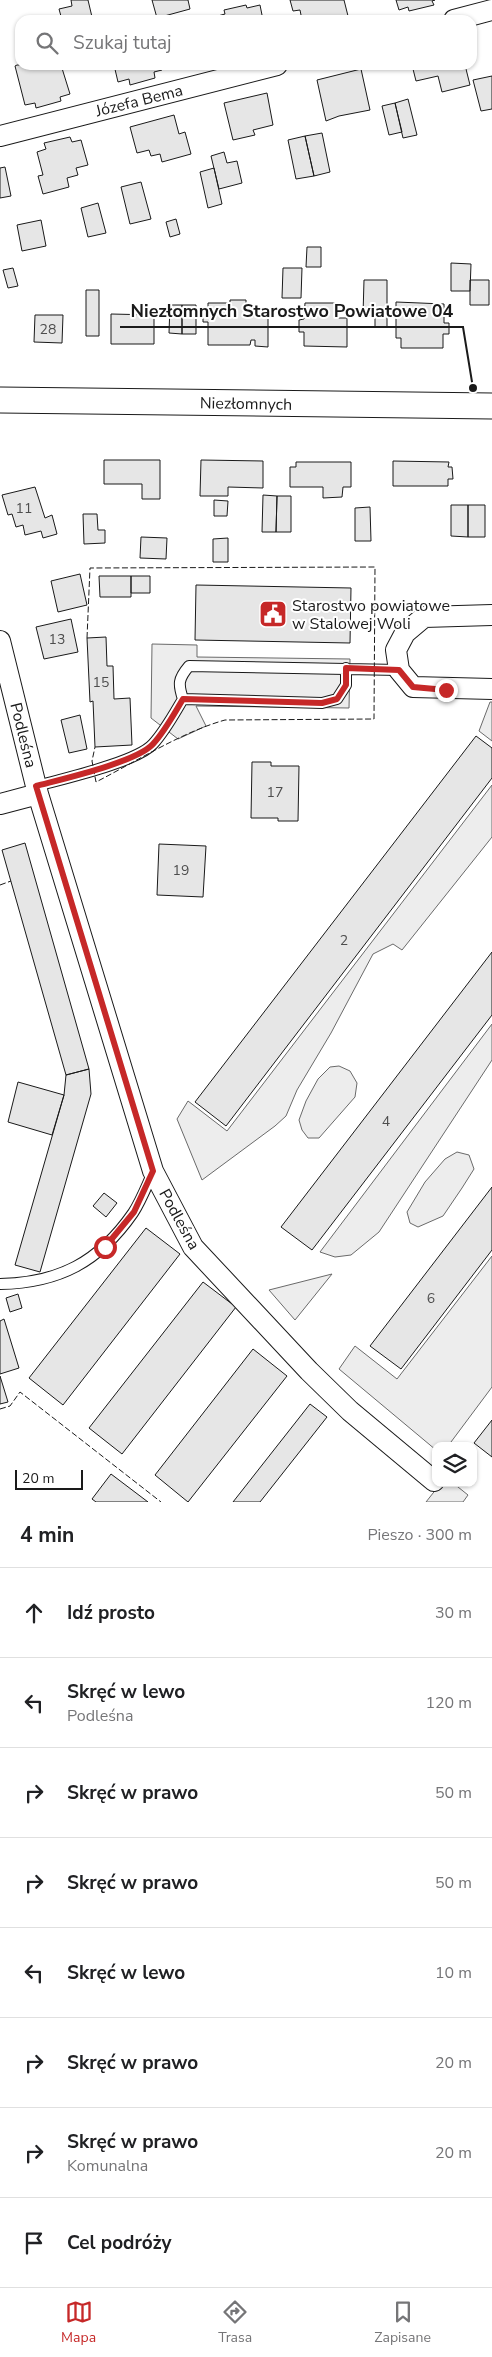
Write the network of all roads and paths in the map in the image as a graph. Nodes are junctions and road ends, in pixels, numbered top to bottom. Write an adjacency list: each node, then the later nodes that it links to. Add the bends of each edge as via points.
1 (492, 10): 2 (street)
2 (473, 15)
3 (258, 70): 4 (street, Józefa Bema)
4 (0, 136)
5 (0, 400): 6 (street, Niezłomnych)
6 (492, 406)
7 (492, 615): 10 (street, via 424,617 404,633 396,650)
8 (0, 641): 13 (street, Podleśna)
9 (346, 668): 10 (lane); 12 (lane, via 346,685 337,699 322,703); 12 (lane, via 189,666 182,673 178,686)
10 (399, 670): 11 (street, via 413,687)
11 (492, 689)
12 (183, 699): 13 (lane, via 152,746 126,759)
13 (37, 790): 14 (street); 15 (street, Podleśna)
14 (0, 804)
15 (153, 1171): 16 (lane, via 134,1212 105,1247 64,1274 28,1283); 17 (street, Podleśna, via 193,1247 248,1308 350,1410)
16 (0, 1284)
17 (432, 1479)

